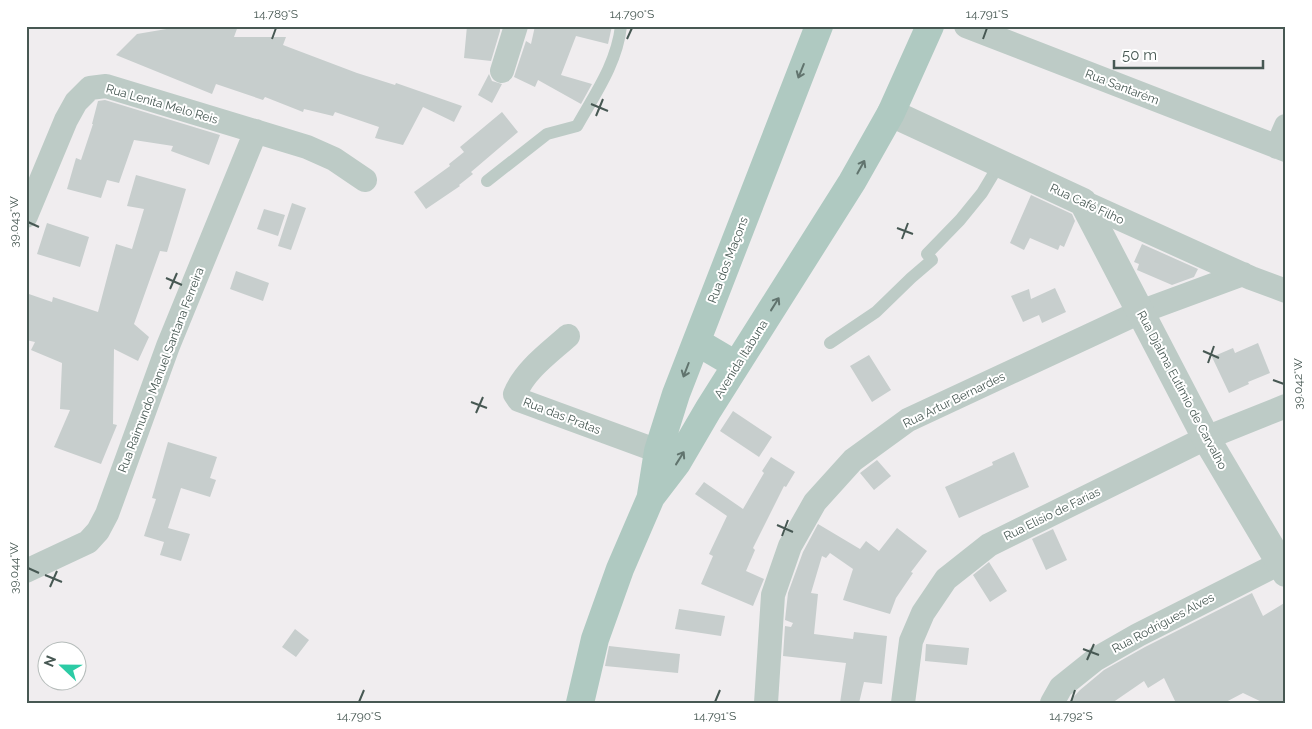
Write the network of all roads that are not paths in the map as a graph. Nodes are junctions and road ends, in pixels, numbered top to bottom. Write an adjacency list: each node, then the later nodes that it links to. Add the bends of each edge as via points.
1 (516, 26): 6 (street)
2 (621, 26): 12 (lane, via 619,44 604,79 576,126 547,134)
3 (819, 26): 19 (main road, Rua dos Maçons, one-way to 19)
4 (930, 26): 7 (main road, Avenida Itabuna)
5 (966, 26): 9 (street, Rua Santarém)
6 (502, 71)
7 (891, 113): 10 (street, Rua Café Filho); 21 (main road, Avenida Itabuna, one-way to 7, via 852,182)
8 (256, 132): 11 (street, Rua Lenita Melo Reis, via 307,147 334,159); 14 (street, Rua Lenita Melo Reis, via 106,86 90,88 76,102 66,120); 27 (street, Rua Raimundo Manuel Santana Ferreira, via 168,346 107,514 88,542)
9 (1283, 141)
10 (1000, 163): 13 (street, Rua Café Filho); 20 (lane, via 982,193 927,254 932,260 876,312)
11 (365, 180)
12 (487, 181)
13 (1084, 202): 15 (street, Rua Café Filho); 17 (street, Rua Djalma Eutímio de Carvalho)
14 (26, 216)
15 (1243, 274): 16 (street, Rua Café Filho); 17 (street, Rua Artur Bernardes)
16 (1286, 291)
17 (1140, 312): 23 (street, Rua Djalma Eutímio de Carvalho); 29 (street, Rua Artur Bernardes, via 908,420 853,460 815,502 790,546 773,595)
18 (568, 336): 24 (street, Rua das Pratas, via 538,363 518,387 515,394 519,400)
19 (696, 342): 21 (main road); 24 (main road, Rua dos Maçons, one-way to 24)
20 (830, 343)
21 (736, 366): 25 (main road, Avenida Itabuna, one-way to 21, via 677,463)
22 (1286, 406): 23 (street, Rua Elisio de Farias)
23 (1206, 438): 26 (street, Rua Djalma Eutímio de Carvalho); 30 (street, Rua Elisio de Farias, via 989,545 946,579 923,613 911,641)
24 (658, 451): 25 (main road, Rua dos Maçons)
25 (651, 497): 28 (main road, Avenida Itabuna, via 620,569 595,640)
26 (1284, 565): 31 (street, Rua Rodrigues Alves, via 1138,635 1096,659 1061,687)
27 (26, 571)
28 (580, 703)
29 (766, 703)
30 (903, 703)
31 (1052, 703)

